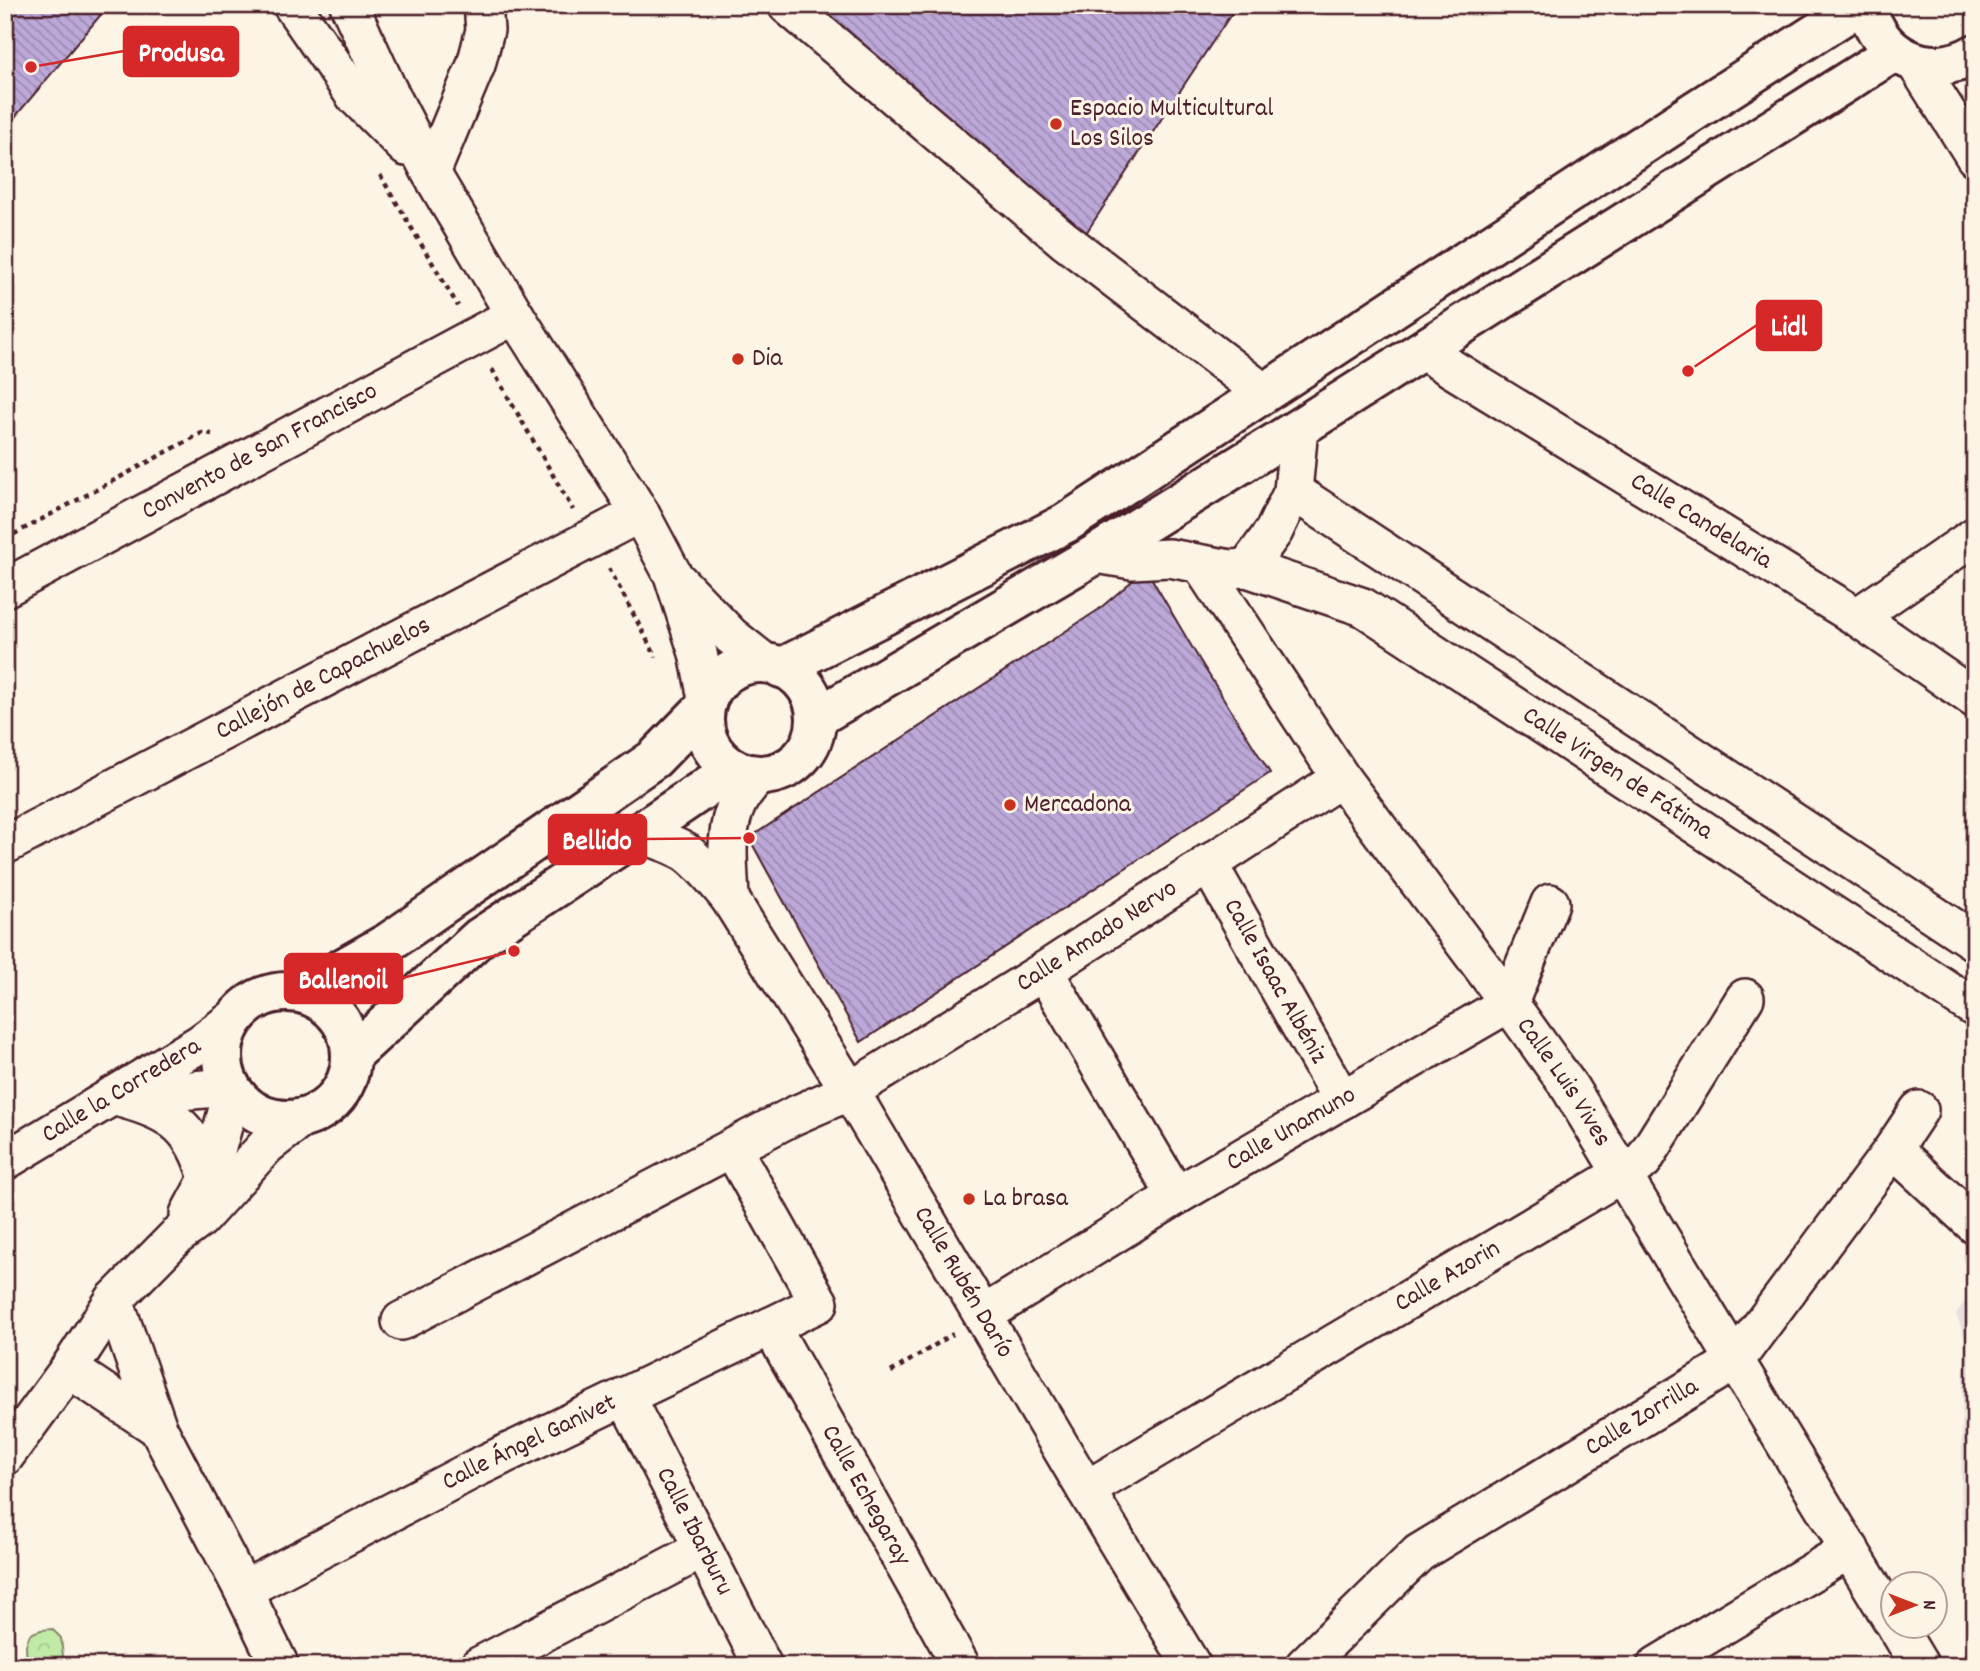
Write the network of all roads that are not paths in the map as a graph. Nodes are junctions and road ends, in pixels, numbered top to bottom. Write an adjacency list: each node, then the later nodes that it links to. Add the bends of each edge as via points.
1 (292, 5): 10 (street, via 355,96)
2 (349, 5): 10 (street)
3 (483, 5): 10 (street, via 485,30 476,65)
4 (787, 5): 13 (street, via 1064,240)
5 (1860, 5): 13 (main road)
6 (1867, 5): 8 (main road, via 1875,29)
7 (1975, 54): 8 (main road, via 1935,66)
8 (1905, 57): 9 (street); 12 (main road)
9 (1975, 157)
10 (431, 173): 11 (street)
11 (515, 315): 16 (street); 22 (street, Convento de San Francisco)
12 (1423, 351): 14 (main road); 23 (street, Calle Candelaria)
13 (1265, 393): 24 (main road, via 1066,523)
14 (1299, 428): 15 (street); 18 (main road)
15 (1293, 491): 20 (street, via 1274,531); 35 (street)
16 (640, 513): 21 (street); 31 (street, Callejón de Capachuelos)
17 (1975, 536): 23 (street)
18 (1096, 554): 19 (street, Calle Virgen de Fátima, via 1132,560 1169,558); 27 (main road)
19 (1201, 565): 20 (street, Calle Virgen de Fátima); 29 (street, Calle Luis Vives)
20 (1247, 568): 40 (street, Calle Virgen de Fátima, via 1363,607)
21 (673, 575): 24 (street, via 731,636); 26 (street, via 698,653)
22 (5, 587)
23 (1857, 617): 25 (street, Calle Candelaria)
24 (773, 665): 26 (main road, via 746,664 729,671); 27 (main road, via 805,684)
25 (1975, 699)
26 (706, 704): 28 (main road, via 704,727 710,746 722,761); 37 (main road, via 654,759 389,942)
27 (816, 718): 28 (main road, via 803,757 782,771)
28 (748, 773): 30 (main road, via 711,783); 33 (street, via 728,840)
29 (1341, 778): 32 (street, Calle Amado Nervo); 39 (street, Calle Luis Vives)
30 (639, 833): 33 (street, Calle Rubén Darío, via 687,853); 42 (main road, via 479,938)
31 (5, 845)
32 (1208, 863): 36 (street, Calle Amado Nervo); 46 (street, Calle Isaac Albéniz)
33 (730, 899): 44 (street, Calle Rubén Darío)
34 (1550, 903): 39 (street)
35 (1975, 942)
36 (1044, 971): 44 (street, Calle Amado Nervo); 54 (street)
37 (301, 992): 41 (main road, via 264,995); 42 (main road, via 334,1010 347,1032)
38 (1745, 998): 52 (street, Calle Azorin, via 1643,1161)
39 (1509, 1003): 46 (street, Calle Unamuno); 52 (street, Calle Luis Vives, via 1570,1088)
40 (1975, 1008)
41 (235, 1018): 43 (main road, via 223,1046); 45 (street, Calle la Corredera)
42 (351, 1056): 48 (main road, via 348,1078 337,1097 321,1111)
43 (232, 1089): 45 (street); 48 (main road, via 262,1115); 53 (street)
44 (850, 1091): 49 (street, Calle Amado Nervo); 58 (street, Calle Rubén Darío)
45 (112, 1096): 51 (street, Calle la Corredera); 53 (street, via 148,1105 181,1127 199,1150)
46 (1342, 1100): 54 (street, Calle Unamuno)
47 (1919, 1110): 50 (street, Calle Zorrilla)
48 (301, 1119): 56 (street, via 267,1145 209,1210)
49 (732, 1148): 59 (street, Calle Amado Nervo); 60 (street, Calle Ángel Ganivet, via 819,1303)
50 (1893, 1149): 55 (street); 61 (street, Calle Zorrilla)
51 (5, 1161)
52 (1622, 1173): 61 (street, Calle Luis Vives); 66 (street, Calle Azorin)
53 (208, 1179): 56 (street)
54 (1176, 1196): 58 (street, Calle Unamuno)
55 (1975, 1226)
56 (177, 1236): 57 (street)
57 (114, 1300): 62 (street); 64 (street)
58 (983, 1315): 66 (street, Calle Rubén Darío)
59 (401, 1321)
60 (771, 1326): 63 (street, Calle Ángel Ganivet); 75 (street, Calle Echegaray)
61 (1735, 1361): 68 (street, Calle Luis Vives); 77 (street, Calle Zorrilla, via 1419,1553)
62 (69, 1369): 64 (street); 65 (street)
63 (625, 1396): 67 (street, Calle Ibarburu); 69 (street, Calle Ángel Ganivet, via 472,1469)
64 (158, 1428): 69 (street)
65 (5, 1456)
66 (1086, 1490): 76 (street, Calle Rubén Darío)
67 (703, 1549): 73 (street); 74 (street, Calle Ibarburu)
68 (1850, 1549): 70 (street, Calle Luis Vives); 78 (street)
69 (243, 1590): 72 (street)
70 (1878, 1596)
71 (1904, 1640): 79 (street)
72 (280, 1666)
73 (479, 1666)
74 (763, 1666)
75 (961, 1666)
76 (1192, 1666)
77 (1304, 1666)
78 (1656, 1666)
79 (1920, 1666)

